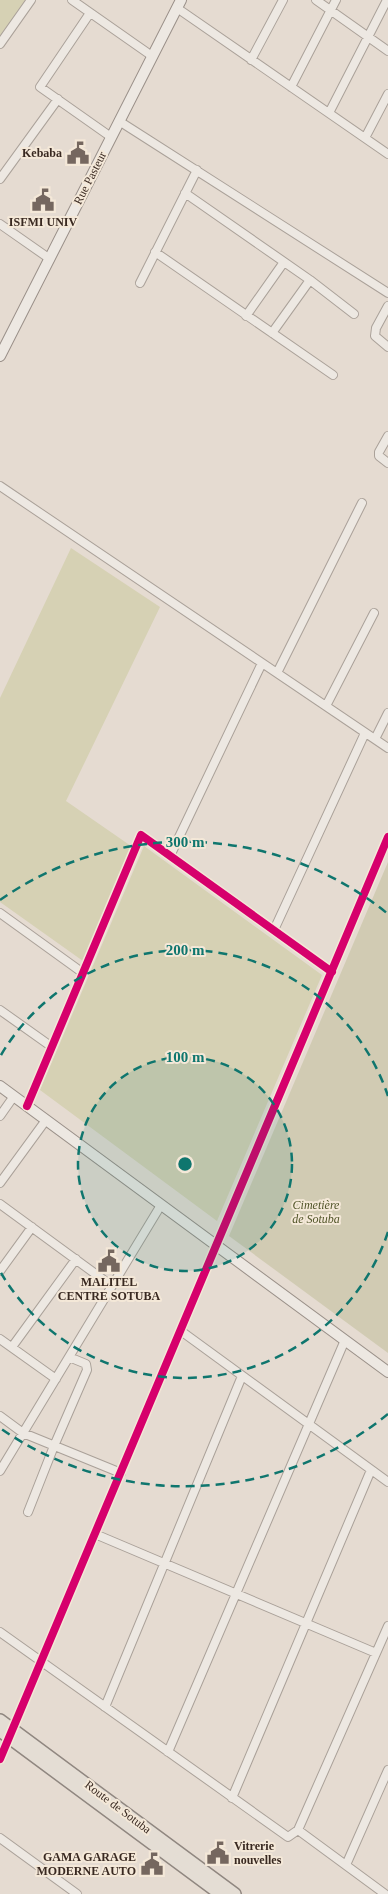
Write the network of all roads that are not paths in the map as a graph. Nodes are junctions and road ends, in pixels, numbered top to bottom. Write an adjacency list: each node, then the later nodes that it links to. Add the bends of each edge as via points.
1 (31, 0): 11 (street)
2 (72, 0): 9 (street)
3 (283, 0): 14 (street)
4 (316, 0): 8 (street)
5 (336, 0): 8 (street)
6 (387, 0): 10 (street)
7 (179, 4): 13 (street, Rue Pasteur); 14 (street)
8 (330, 10): 10 (street); 15 (street)
9 (90, 13): 13 (street); 17 (street, via 40,87)
10 (368, 36): 12 (street); 18 (street)
11 (0, 44)
12 (388, 50)
13 (152, 56): 19 (street, Rue Pasteur)
14 (252, 60): 15 (street)
15 (291, 87): 18 (street)
16 (388, 94): 21 (street)
17 (58, 99): 20 (street); 24 (street)
18 (329, 113): 21 (street)
19 (119, 121): 20 (street, Rue Pasteur); 23 (street)
20 (112, 137): 28 (street, Rue Pasteur)
21 (365, 138): 22 (street)
22 (388, 154)
23 (197, 170): 25 (street); 32 (street)
24 (0, 179)
25 (185, 194): 27 (street); 29 (street)
26 (0, 224): 28 (street)
27 (155, 252): 31 (street); 35 (street)
28 (50, 259): 38 (street, Rue Pasteur)
29 (284, 262): 30 (street); 35 (street)
30 (310, 280): 34 (street); 36 (street)
31 (140, 283)
32 (388, 293)
33 (388, 306): 37 (street, via 375,336)
34 (354, 314)
35 (246, 316): 36 (street)
36 (272, 333): 39 (street)
37 (388, 347)
38 (0, 356)
39 (333, 375)
40 (388, 436): 41 (street, via 379,456)
41 (388, 463)
42 (0, 486): 45 (street)
43 (362, 503): 46 (street)
44 (374, 613): 47 (street)
45 (262, 663): 46 (street); 53 (street)
46 (277, 673): 47 (street)
47 (326, 706): 49 (street)
48 (388, 713): 50 (street)
49 (365, 733): 50 (street); 55 (street)
50 (374, 739): 51 (street)
51 (388, 748)
52 (388, 837): 56 (street)
53 (170, 856): 55 (street); 57 (street, via 140,835)
54 (0, 913): 57 (street)
55 (274, 930): 56 (street)
56 (332, 972): 69 (street)
57 (82, 973): 59 (street)
58 (0, 1010): 59 (street)
59 (52, 1048): 62 (street)
60 (0, 1086): 61 (street)
61 (14, 1096): 62 (street); 63 (street)
62 (27, 1106): 64 (street)
63 (0, 1116)
64 (46, 1120): 65 (street); 67 (street)
65 (0, 1183)
66 (0, 1204): 68 (street)
67 (161, 1205): 69 (street); 72 (street)
68 (32, 1227): 70 (street); 71 (street)
69 (217, 1246): 73 (street); 75 (street)
70 (76, 1259): 72 (street); 76 (street)
71 (0, 1271)
72 (112, 1286): 77 (street)
73 (181, 1331): 79 (street); 87 (street)
74 (0, 1339): 76 (street)
75 (345, 1340): 78 (street); 82 (street)
76 (12, 1347): 80 (street)
77 (69, 1357): 80 (street); 84 (street, via 86,1364 87,1370)
78 (388, 1372)
79 (242, 1376): 82 (street); 91 (street)
80 (56, 1379): 83 (street)
81 (0, 1416): 83 (street)
82 (310, 1425): 85 (street); 92 (street)
83 (23, 1433): 84 (street); 86 (street)
84 (54, 1446): 87 (street); 89 (street)
85 (371, 1470): 88 (street); 93 (street)
86 (0, 1471)
87 (121, 1473): 90 (street)
88 (388, 1482)
89 (28, 1512)
90 (95, 1534): 91 (street); 97 (street)
91 (164, 1563): 92 (street); 98 (street)
92 (236, 1594): 93 (street); 101 (street)
93 (306, 1624): 96 (street); 104 (street)
94 (388, 1626): 96 (street)
95 (0, 1632): 97 (street)
96 (376, 1653): 105 (street)
97 (41, 1661): 98 (street); 100 (street)
98 (105, 1707): 101 (street)
99 (0, 1720): 100 (main road, Route de Sotuba)
100 (8, 1733): 102 (street); 109 (main road, Route de Sotuba); 110 (main road, Route de Sotuba)
101 (168, 1752): 104 (street)
102 (0, 1760)
103 (388, 1770): 107 (street)
104 (232, 1798): 105 (street, via 288,1837)
105 (298, 1830): 107 (street)
106 (0, 1838): 108 (street)
107 (346, 1865): 111 (street)
108 (76, 1894)
109 (220, 1894)
110 (235, 1894)
111 (385, 1894)

